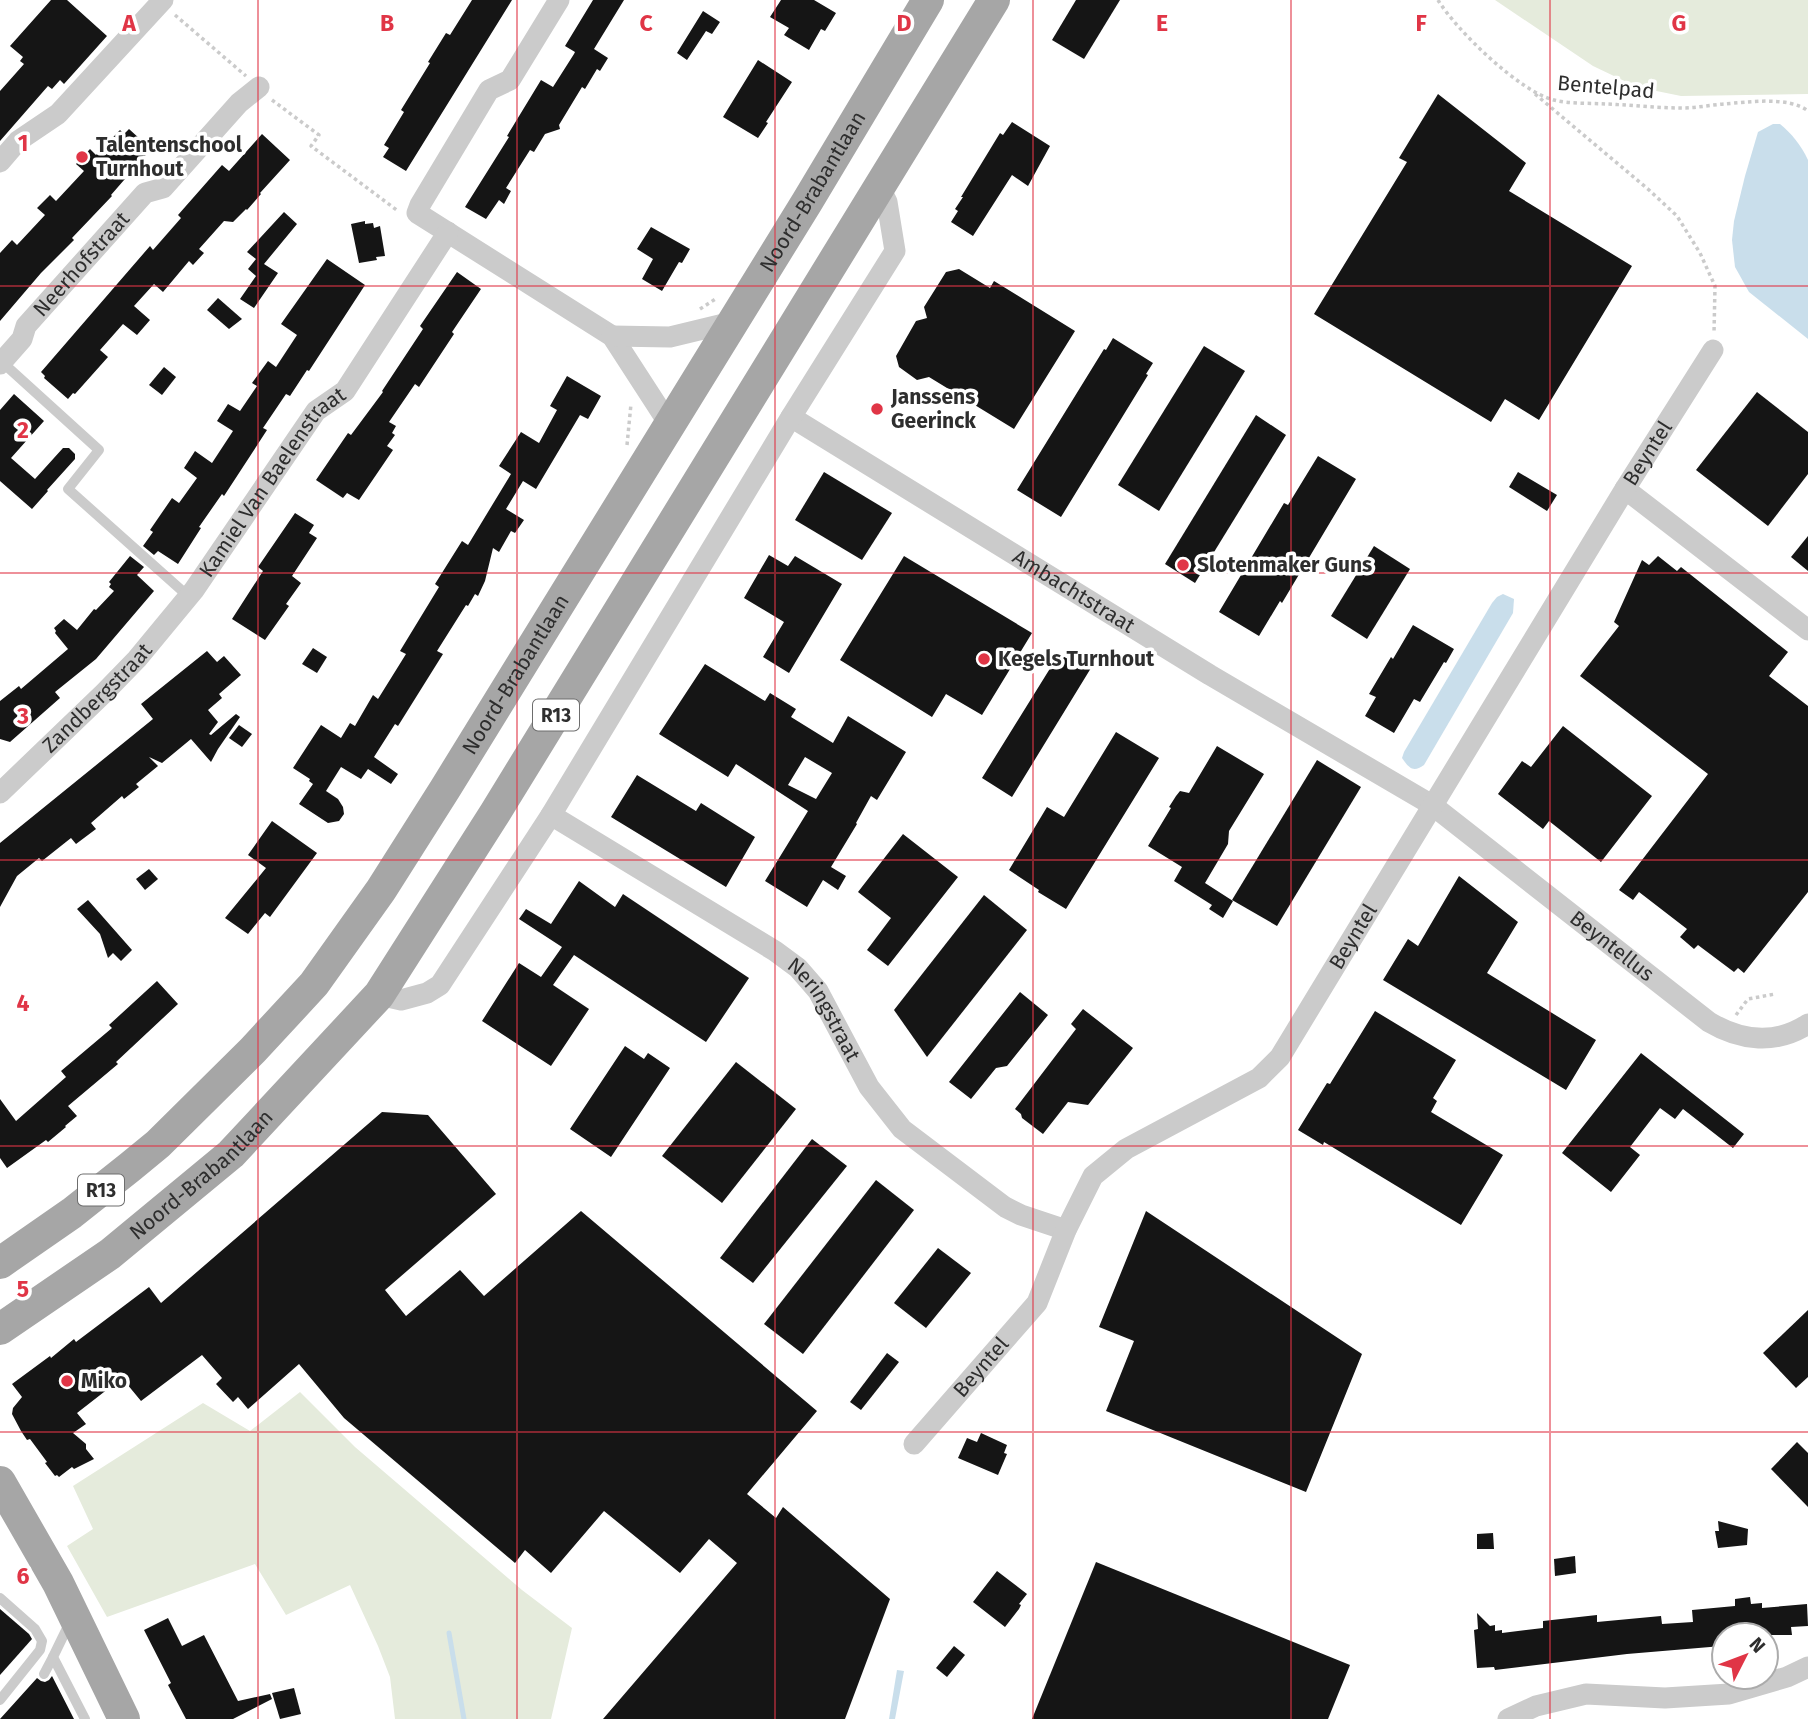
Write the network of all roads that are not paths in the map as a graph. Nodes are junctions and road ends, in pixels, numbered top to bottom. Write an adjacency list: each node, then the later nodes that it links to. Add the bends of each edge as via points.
1 (559, 0): 9 (street, via 510,79 489,90 420,205 417,213)
2 (928, 0): 6 (main road, Noord-Brabantlaan / R13)
3 (994, 0): 8 (main road, Noord-Brabantlaan / R13)
4 (162, 1): 7 (street, via 58,114 18,141)
5 (259, 87): 13 (street, Neerhofstraat, via 163,188 145,192 26,326 22,339)
6 (834, 156): 8 (main road); 10 (main road, Noord-Brabantlaan / R13)
7 (0, 162)
8 (878, 186): 14 (street, via 887,202 895,251); 22 (main road, Noord-Brabantlaan / R13)
9 (448, 232): 11 (street); 17 (street, Kamiel Van Baelenstraat, via 345,391 316,411)
10 (726, 309): 11 (street, via 670,337); 15 (main road, Noord-Brabantlaan / R13)
11 (612, 336): 15 (street)
12 (1713, 350): 16 (street, Beyntel)
13 (1, 363): 17 (lane, via 99,450 68,489)
14 (791, 416): 20 (street, Ambachtstraat, via 1210,675); 21 (street)
15 (669, 424): 25 (main road, Noord-Brabantlaan / R13, via 424,823 314,984 158,1144)
16 (1625, 489): 18 (street); 20 (street, Beyntel)
17 (188, 596): 19 (street, Zandbergstraat, via 137,659)
18 (1808, 630)
19 (0, 793)
20 (1432, 805): 23 (street, Beyntellus, via 1724,1031 1752,1038 1782,1037); 24 (street, Beyntel, via 1280,1057 1259,1078 1126,1149 1093,1176)
21 (551, 815): 22 (street, via 440,985 401,1000); 24 (street, Neringstraat, via 798,968 818,991 869,1087 902,1129 1005,1207)
22 (380, 995): 26 (main road, Noord-Brabantlaan / R13, via 232,1154 110,1254)
23 (1808, 1024)
24 (1066, 1230): 27 (street, Beyntel, via 1037,1303)
25 (0, 1263)
26 (0, 1329)
27 (914, 1444)
28 (0, 1482): 29 (main road)
29 (9, 1517): 31 (main road)
30 (0, 1598): 35 (lane, via 42,1641 40,1650)
31 (74, 1614): 32 (lane); 36 (main road)
32 (53, 1657): 34 (lane); 37 (lane)
33 (1808, 1667): 38 (street, via 1729,1695 1586,1694 1536,1706)
34 (44, 1674)
35 (0, 1700)
36 (121, 1712)
37 (85, 1719)
38 (1508, 1719)

